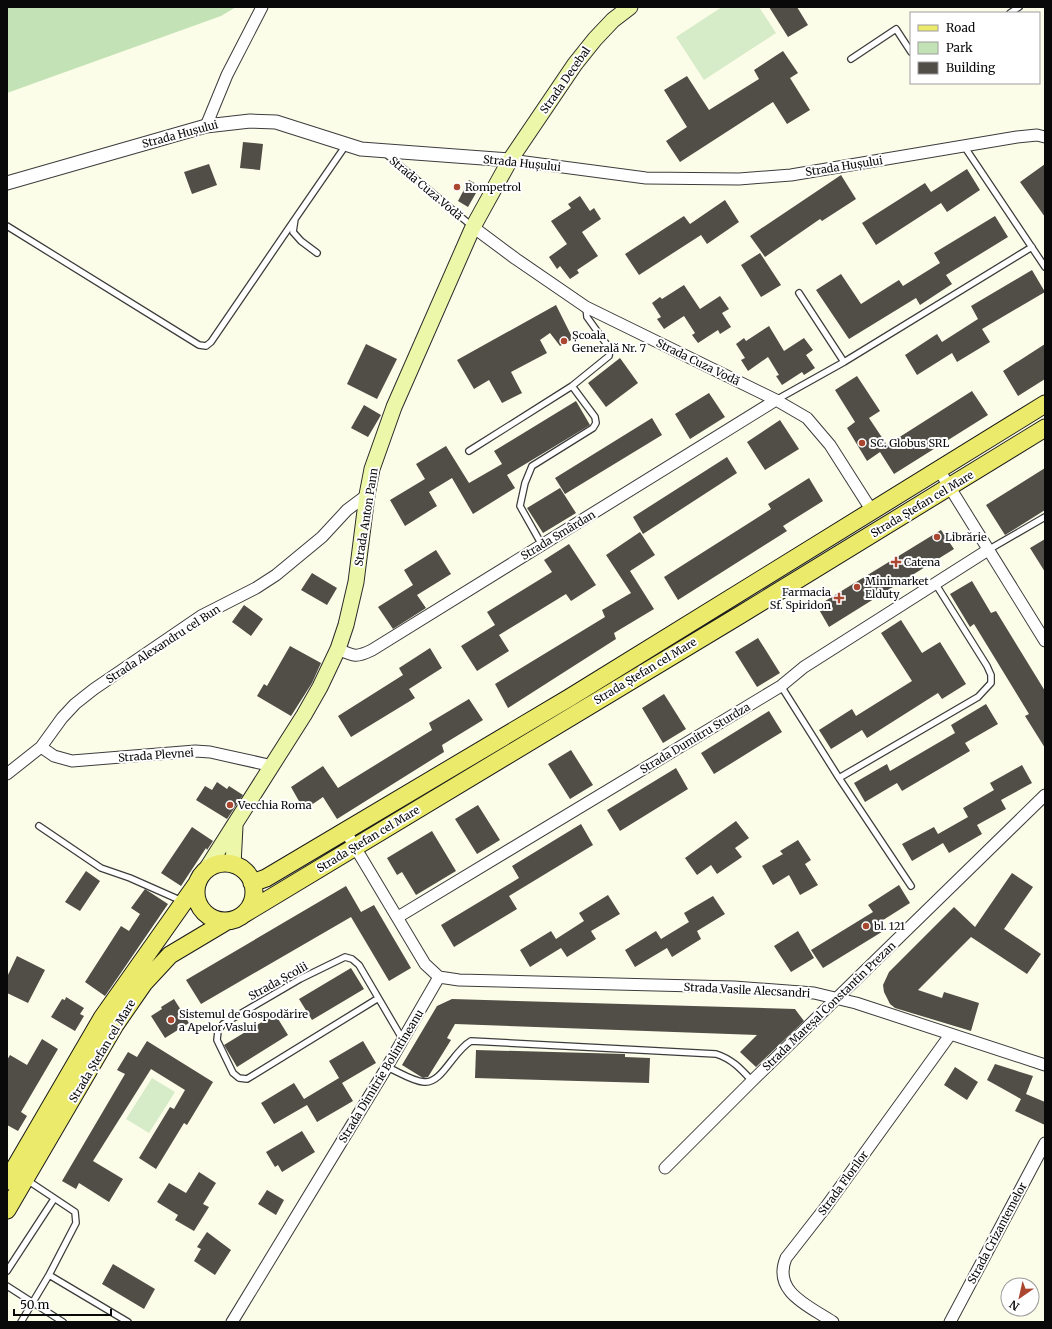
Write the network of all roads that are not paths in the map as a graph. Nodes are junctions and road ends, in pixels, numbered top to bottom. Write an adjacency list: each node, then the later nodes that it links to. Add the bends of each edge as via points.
1 (262, 7): 5 (street, via 226,75)
2 (630, 7): 10 (main road, Strada Decebal, via 595,38)
3 (910, 50): 4 (lane, via 896,29)
4 (851, 59)
5 (206, 126): 7 (street, Strada Hușului, via 250,120 276,122); 11 (street, Strada Hușului)
6 (1045, 137): 8 (street, Strada Hușului, via 1017,137)
7 (346, 145): 9 (street, Strada Hușului); 12 (lane)
8 (964, 146): 10 (street, Strada Hușului, via 791,175 739,179 646,178); 15 (lane)
9 (382, 151): 10 (street, Strada Hușului); 14 (lane, Strada Cuza Vodă)
10 (510, 160): 14 (main road, Strada Anton Pann)
11 (7, 183)
12 (295, 219): 13 (lane, via 206,346 199,345); 16 (lane, via 293,232)
13 (7, 226)
14 (473, 227): 19 (street, Strada Cuza Vodă); 28 (main road, Strada Anton Pann, via 394,407 372,468)
15 (1032, 247): 17 (lane); 20 (lane)
16 (317, 253)
17 (1045, 267)
18 (799, 293): 20 (lane)
19 (586, 307): 21 (lane, via 587,316 610,349 608,356); 22 (street, Strada Cuza Vodă)
20 (844, 362): 22 (lane)
21 (572, 386): 25 (lane); 31 (lane, via 595,417 596,423 593,428 532,466 528,472 520,506)
22 (776, 400): 29 (street, Strada Cuza Vodă, via 807,418 820,431); 31 (street, Strada Smârdan)
23 (1045, 404): 26 (main road, Strada Ștefan cel Mare)
24 (1045, 428): 27 (main road, Strada Ștefan cel Mare)
25 (469, 451)
26 (939, 470): 27 (street); 29 (main road, Strada Ștefan cel Mare)
27 (950, 488): 32 (street); 45 (main road, Strada Ștefan cel Mare)
28 (367, 496): 35 (main road, Strada Anton Pann, via 356,582); 37 (street, Strada Alexandru cel Bun, via 347,510 322,537 276,575 201,616 94,689 62,718)
29 (872, 511): 44 (main road, Strada Ștefan cel Mare, via 576,694)
30 (1045, 517): 32 (lane)
31 (542, 545): 35 (street, Strada Smârdan, via 372,650 353,656)
32 (988, 550): 33 (street, Strada Dumitru Sturdza); 34 (street)
33 (935, 583): 36 (street, Strada Dumitru Sturdza, via 804,667); 40 (lane, via 987,666 991,683 978,697)
34 (1045, 641)
35 (338, 649): 38 (main road, Strada Anton Pann, via 320,687)
36 (781, 686): 40 (lane); 52 (street, Strada Dumitru Sturdza)
37 (41, 747): 38 (street, Strada Plevnei, via 54,756 72,761 210,752); 39 (street, Strada Alexandru cel Bun)
38 (273, 766): 42 (main road, Strada Anton Pann)
39 (7, 774)
40 (839, 778): 49 (lane)
41 (1045, 795): 55 (street, Strada Mareșal Constantin Prezan)
42 (235, 825): 46 (main road, Strada Anton Pann); 47 (main road, Strada Anton Pann)
43 (39, 826): 50 (lane, via 101,868)
44 (346, 832): 45 (street); 48 (main road, Strada Ștefan cel Mare, via 266,878)
45 (355, 847): 51 (main road, Strada Ștefan cel Mare); 52 (street)
46 (233, 865): 47 (main road, via 214,866); 48 (main road, via 241,869)
47 (202, 877): 50 (main road, Strada Ștefan cel Mare); 53 (main road, via 197,897 202,910 218,920)
48 (252, 883): 51 (main road, via 253,900)
49 (911, 886)
50 (184, 902): 65 (main road, Strada Ștefan cel Mare, via 102,1018)
51 (244, 914): 53 (main road)
52 (398, 917): 54 (street, via 425,964)
53 (227, 921): 64 (main road, Strada Ștefan cel Mare, via 170,955 144,983 115,1025)
54 (439, 977): 55 (street, Strada Vasile Alecsandri, via 459,980 740,988 795,991); 58 (street, Strada Dimitrie Bolintineanu)
55 (836, 998): 57 (street, Strada Vasile Alecsandri); 61 (street, Strada Mareșal Constantin Prezan)
56 (377, 999): 56 (lane, Strada Școlii, via 359,965 352,959 345,958 300,979 223,1024 218,1031 217,1040 233,1073 239,1078 247,1079); 58 (lane, Strada Școlii)
57 (950, 1035): 59 (street, Strada Vasile Alecsandri); 76 (street, Strada Florilor, via 786,1258 783,1279 787,1289)
58 (403, 1040): 60 (street, Strada Dimitrie Bolintineanu)
59 (1045, 1065)
60 (387, 1067): 61 (lane, via 414,1080 433,1082 457,1051 471,1041 716,1054 736,1064); 75 (street, Strada Dimitrie Bolintineanu)
61 (752, 1081): 63 (street, Strada Mareșal Constantin Prezan)
62 (1045, 1143): 77 (street, Strada Crizantemelor)
63 (666, 1168)
64 (25, 1178): 66 (lane); 67 (main road, Strada Ștefan cel Mare)
65 (7, 1181)
66 (54, 1199): 68 (lane); 69 (lane, via 75,1212 76,1223)
67 (7, 1210)
68 (7, 1271)
69 (49, 1275): 71 (lane); 74 (lane)
70 (7, 1286): 71 (lane)
71 (32, 1304): 72 (lane); 73 (lane)
72 (21, 1322)
73 (63, 1322)
74 (128, 1322)
75 (232, 1322)
76 (833, 1322)
77 (950, 1322)

